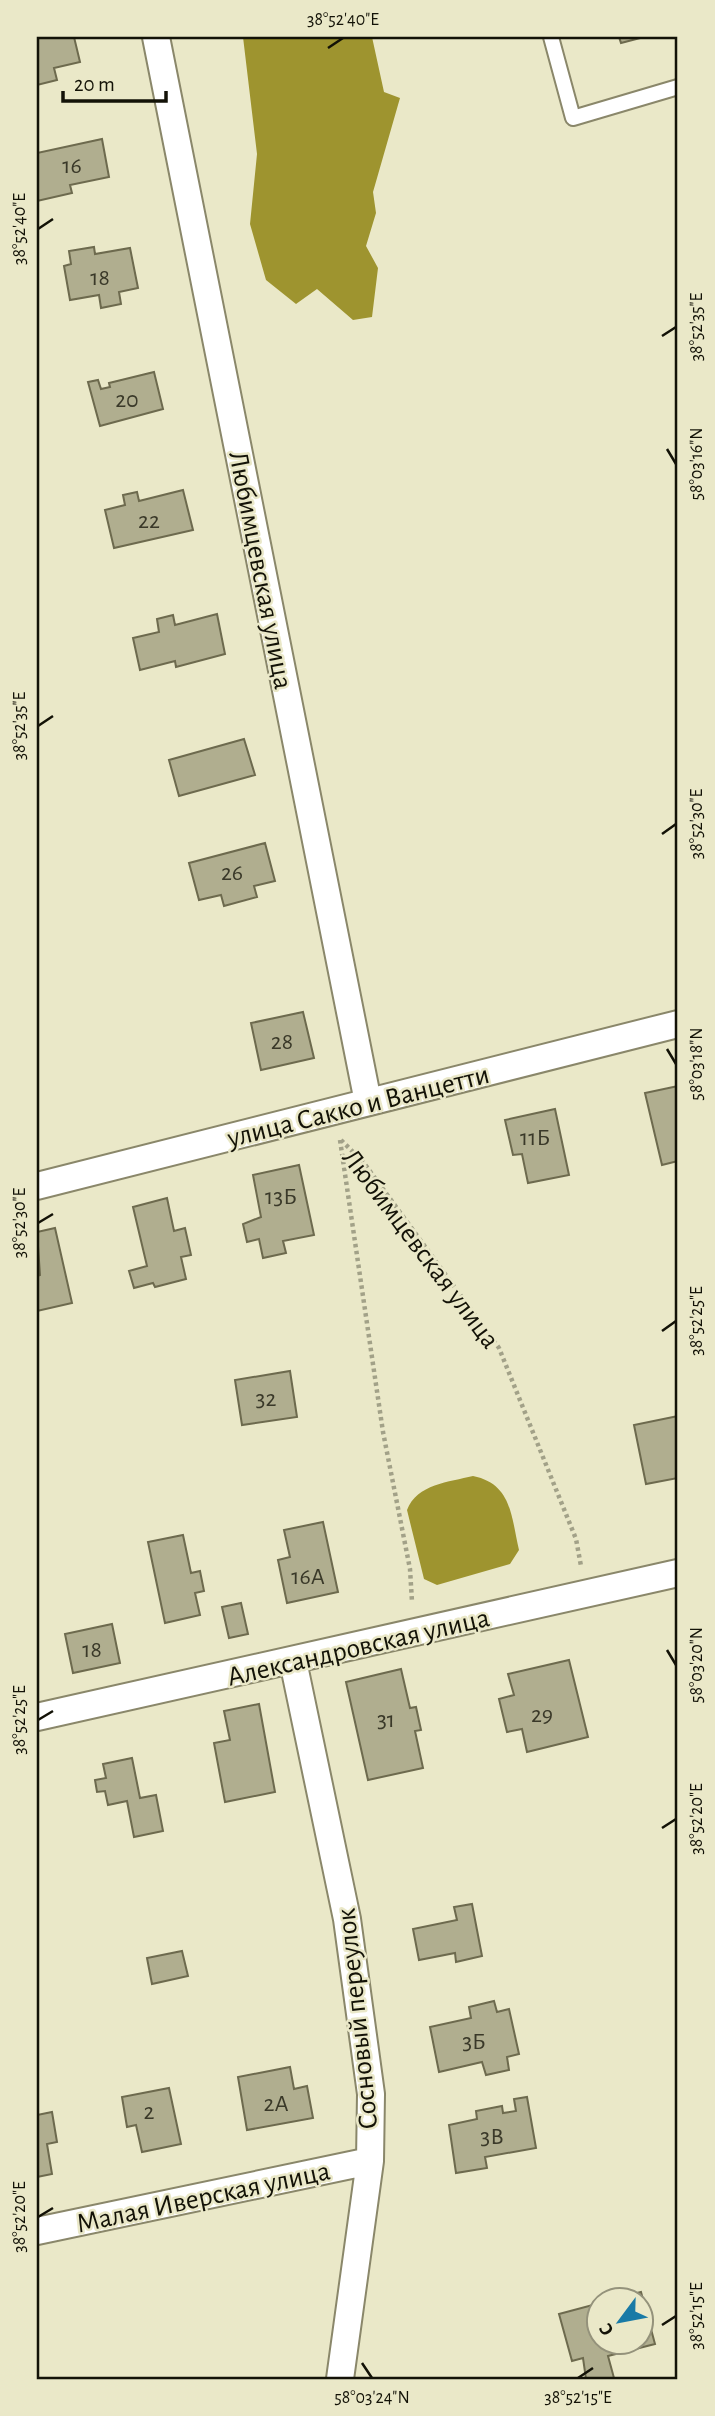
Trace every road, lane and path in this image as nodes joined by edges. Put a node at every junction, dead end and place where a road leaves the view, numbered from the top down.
1 (156, 37) edge
2 (551, 37) edge
3 (678, 87) edge
4 (678, 1024) edge
5 (368, 1102) junction
6 (334, 1111) junction
7 (340, 1139) junction
8 (37, 1186) edge
9 (678, 1573) edge
10 (586, 1594) junction
11 (413, 1634) junction
12 (293, 1661) junction
13 (37, 1717) edge
14 (370, 2161) junction
15 (37, 2231) edge
16 (340, 2379) edge

1 - 5 street, Любимцевская улица
2 - 3 lane
4 - 5 street, улица Сакко и Ванцетти
5 - 6 street, улица Сакко и Ванцетти
6 - 7 path
6 - 8 street, улица Сакко и Ванцетти
7 - 10 path, Любимцевская улица
7 - 11 path
9 - 10 street, Александровская улица
10 - 11 street, Александровская улица
11 - 12 street, Александровская улица
12 - 13 street, Александровская улица
12 - 14 street, Сосновый переулок
14 - 15 street, Малая Иверская улица
14 - 16 street, Сосновый переулок

